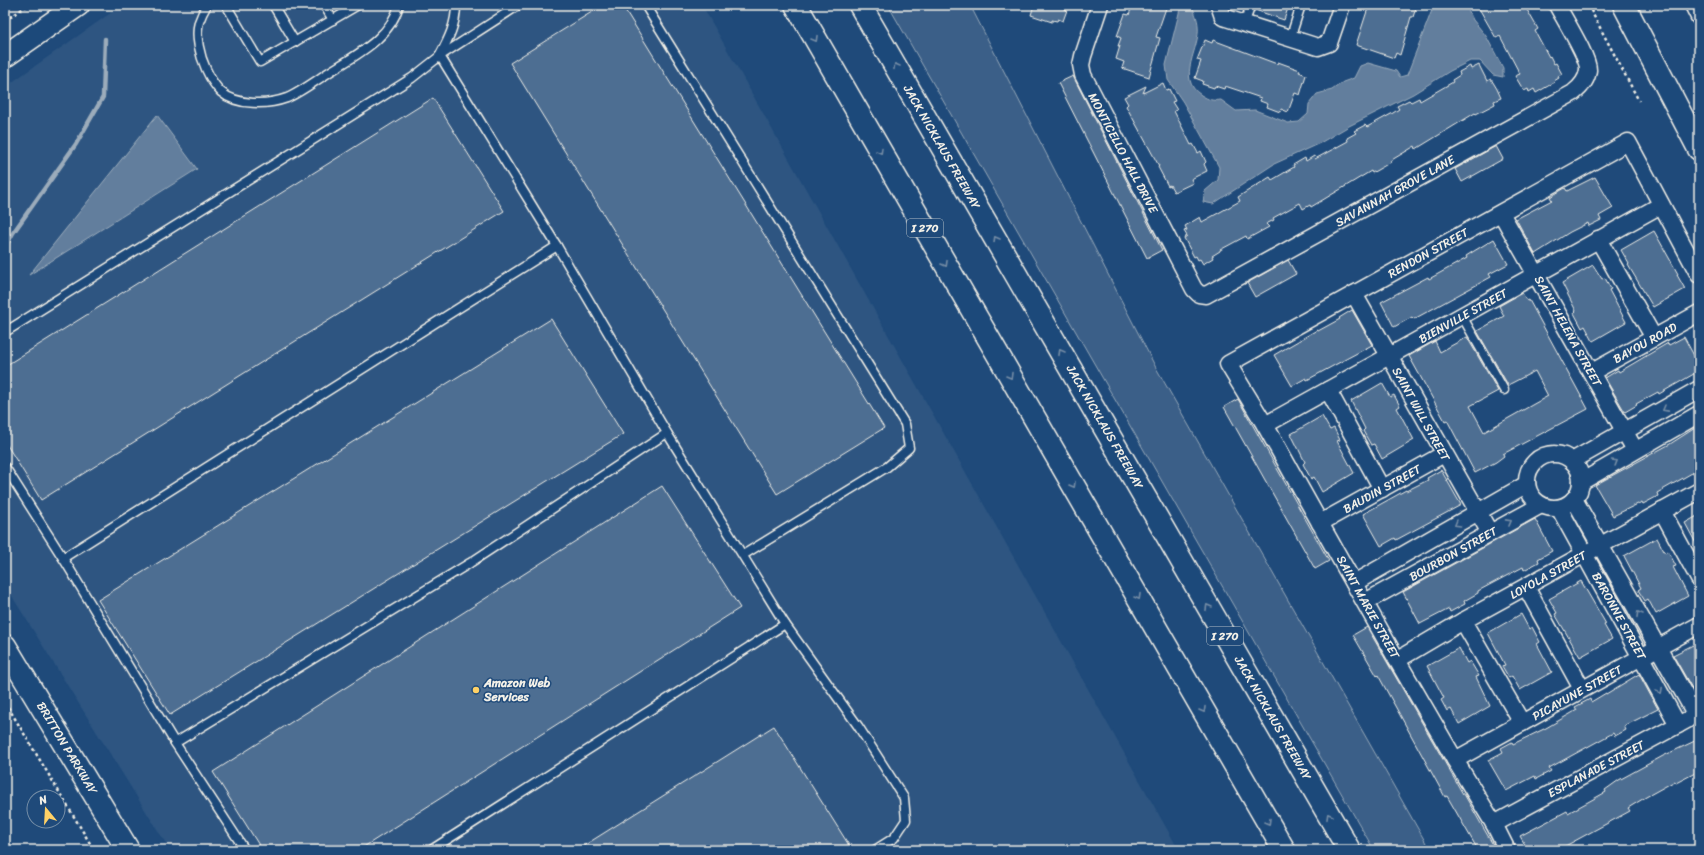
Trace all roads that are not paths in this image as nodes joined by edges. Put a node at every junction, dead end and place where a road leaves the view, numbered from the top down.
1 (78, 5) edge
2 (207, 5) edge
3 (226, 5) edge
4 (273, 5) edge
5 (324, 5) edge
6 (358, 5) edge
7 (399, 5) edge
8 (456, 5) edge
9 (518, 5) edge
10 (645, 5) edge
11 (796, 5) edge
12 (860, 5) edge
13 (1100, 5) edge
14 (1219, 5) edge
15 (1251, 5) edge
16 (1301, 5) edge
17 (1342, 5) edge
18 (1556, 5) edge
19 (1624, 5) edge
20 (1693, 5) edge
21 (1699, 17) edge
22 (333, 20) junction
23 (1244, 24) junction
24 (1290, 39) junction
25 (295, 42) junction
26 (5, 56) edge
27 (440, 56) junction
28 (1699, 149) edge
29 (1661, 205) junction
30 (1501, 213) junction
31 (1598, 239) junction
32 (557, 246) junction
33 (1536, 275) junction
34 (1699, 275) edge
35 (1199, 294) joint
36 (1354, 294) junction
37 (1699, 313) edge
38 (1462, 316) junction
39 (5, 332) edge
40 (1654, 338) junction
41 (1389, 357) junction
42 (1228, 364) joint
43 (1592, 372) junction
44 (1328, 390) junction
45 (1504, 390) dead end
46 (1699, 390) edge
47 (1699, 414) edge
48 (1265, 426) junction
49 (1624, 432) junction
50 (667, 433) junction
51 (1635, 450) junction
52 (1444, 454) junction
53 (1572, 461) junction
54 (5, 467) edge
55 (1581, 482) junction
56 (1527, 484) junction
57 (1382, 489) junction
58 (1699, 491) edge
59 (1574, 499) junction
60 (1541, 505) junction
61 (1559, 508) junction
62 (1478, 512) junction
63 (1662, 512) junction
64 (1320, 523) junction
65 (1490, 533) junction
66 (1600, 546) junction
67 (1585, 554) junction
68 (742, 555) junction
69 (63, 558) junction
70 (1699, 579) edge
71 (1354, 583) junction
72 (1526, 587) junction
73 (1364, 602) junction
74 (1463, 621) junction
75 (785, 624) junction
76 (1699, 625) edge
77 (5, 646) edge
78 (1658, 648) junction
79 (1641, 657) junction
80 (1397, 660) junction
81 (1582, 689) junction
82 (1697, 714) edge
83 (1522, 723) junction
84 (1678, 725) junction
85 (176, 743) junction
86 (1455, 760) junction
87 (1494, 824) junction
88 (128, 850) edge
89 (245, 850) edge
90 (431, 850) edge
91 (875, 850) edge
92 (1284, 850) edge
93 (1349, 850) edge
94 (1508, 850) edge

1 - 26 main road
2 - 7 lane
3 - 25 lane
4 - 25 lane
5 - 22 lane
6 - 22 lane
8 - 27 lane
9 - 27 lane
10 - 68 lane
11 -> 92 main road, I 270
93 -> 12 main road, JACK NICKLAUS FREEWAY / I 270
13 - 35 street, MONTICELLO HALL DRIVE
14 - 23 street
15 - 23 lane
16 - 24 lane
17 - 24 street
18 - 35 street, SAVANNAH GROVE LANE
19 - 28 main road
20 - 21 street
22 - 25 lane
23 - 24 street
27 - 32 lane
27 - 39 lane
29 - 30 street, RENDON STREET
29 - 31 street, BIENVILLE STREET
29 - 34 street
30 - 33 street, SAINT HELENA STREET
30 - 36 street, RENDON STREET
31 - 33 street, BIENVILLE STREET
31 - 40 street
32 - 50 lane
32 - 69 lane
33 - 38 street, BIENVILLE STREET
33 - 43 street, SAINT HELENA STREET
36 - 41 street, SAINT WILL STREET
36 - 42 street, RENDON STREET
37 - 40 street, BAYOU ROAD
38 - 41 street, BIENVILLE STREET
38 - 45 lane
40 - 43 street, BAYOU ROAD
41 - 44 street, BIENVILLE STREET
41 - 52 street, SAINT WILL STREET
42 - 48 street, SAINT MARIE STREET
43 - 49 street, SAINT HELENA STREET
44 - 48 street, BIENVILLE STREET
44 - 57 street
46 -> 49 street
47 - 51 street
48 - 64 street, SAINT MARIE STREET
49 - 51 street, SAINT HELENA STREET
49 - 53 street
50 - 68 lane
50 - 85 lane
55 -> 51 street
52 - 57 street, BAUDIN STREET
52 - 62 street, SAINT WILL STREET
53 - 55 street
53 - 56 street
54 - 69 lane
55 - 59 street
56 - 60 street
56 - 62 street, BOURBON STREET
57 - 64 street, BAUDIN STREET
58 - 63 street, LOYOLA STREET
59 - 61 street
59 - 66 street, BARONNE STREET
60 - 61 street
65 -> 60 street, BOURBON STREET
61 - 67 street, BARONNE STREET
62 - 65 street, SAINT WILL STREET
62 -> 71 street, BOURBON STREET
63 - 66 street, LOYOLA STREET
63 - 70 street
64 - 71 street, SAINT MARIE STREET
65 - 73 street, BOURBON STREET
66 - 67 street, LOYOLA STREET
78 -> 66 street, BARONNE STREET
67 - 72 street, LOYOLA STREET
67 - 79 street, BARONNE STREET
68 - 75 lane
69 - 85 lane
71 - 73 street, SAINT MARIE STREET
72 - 74 street, LOYOLA STREET
72 - 81 street
73 - 80 street, SAINT MARIE STREET
74 - 80 street, LOYOLA STREET
74 - 83 street
75 - 90 lane
75 - 91 lane
76 - 78 street, PICAYUNE STREET
77 - 88 main road, BRITTON PARKWAY
78 - 79 street, PICAYUNE STREET
78 - 82 street, BARONNE STREET
79 - 81 street, PICAYUNE STREET
79 -> 84 street, BARONNE STREET
80 - 86 street, SAINT MARIE STREET
81 - 83 street, PICAYUNE STREET
82 - 84 street, ESPLANADE STREET
83 - 86 street, PICAYUNE STREET
84 - 87 street, ESPLANADE STREET
85 - 89 lane
86 - 87 street, SAINT MARIE STREET
87 - 94 street, SAINT MARIE STREET

